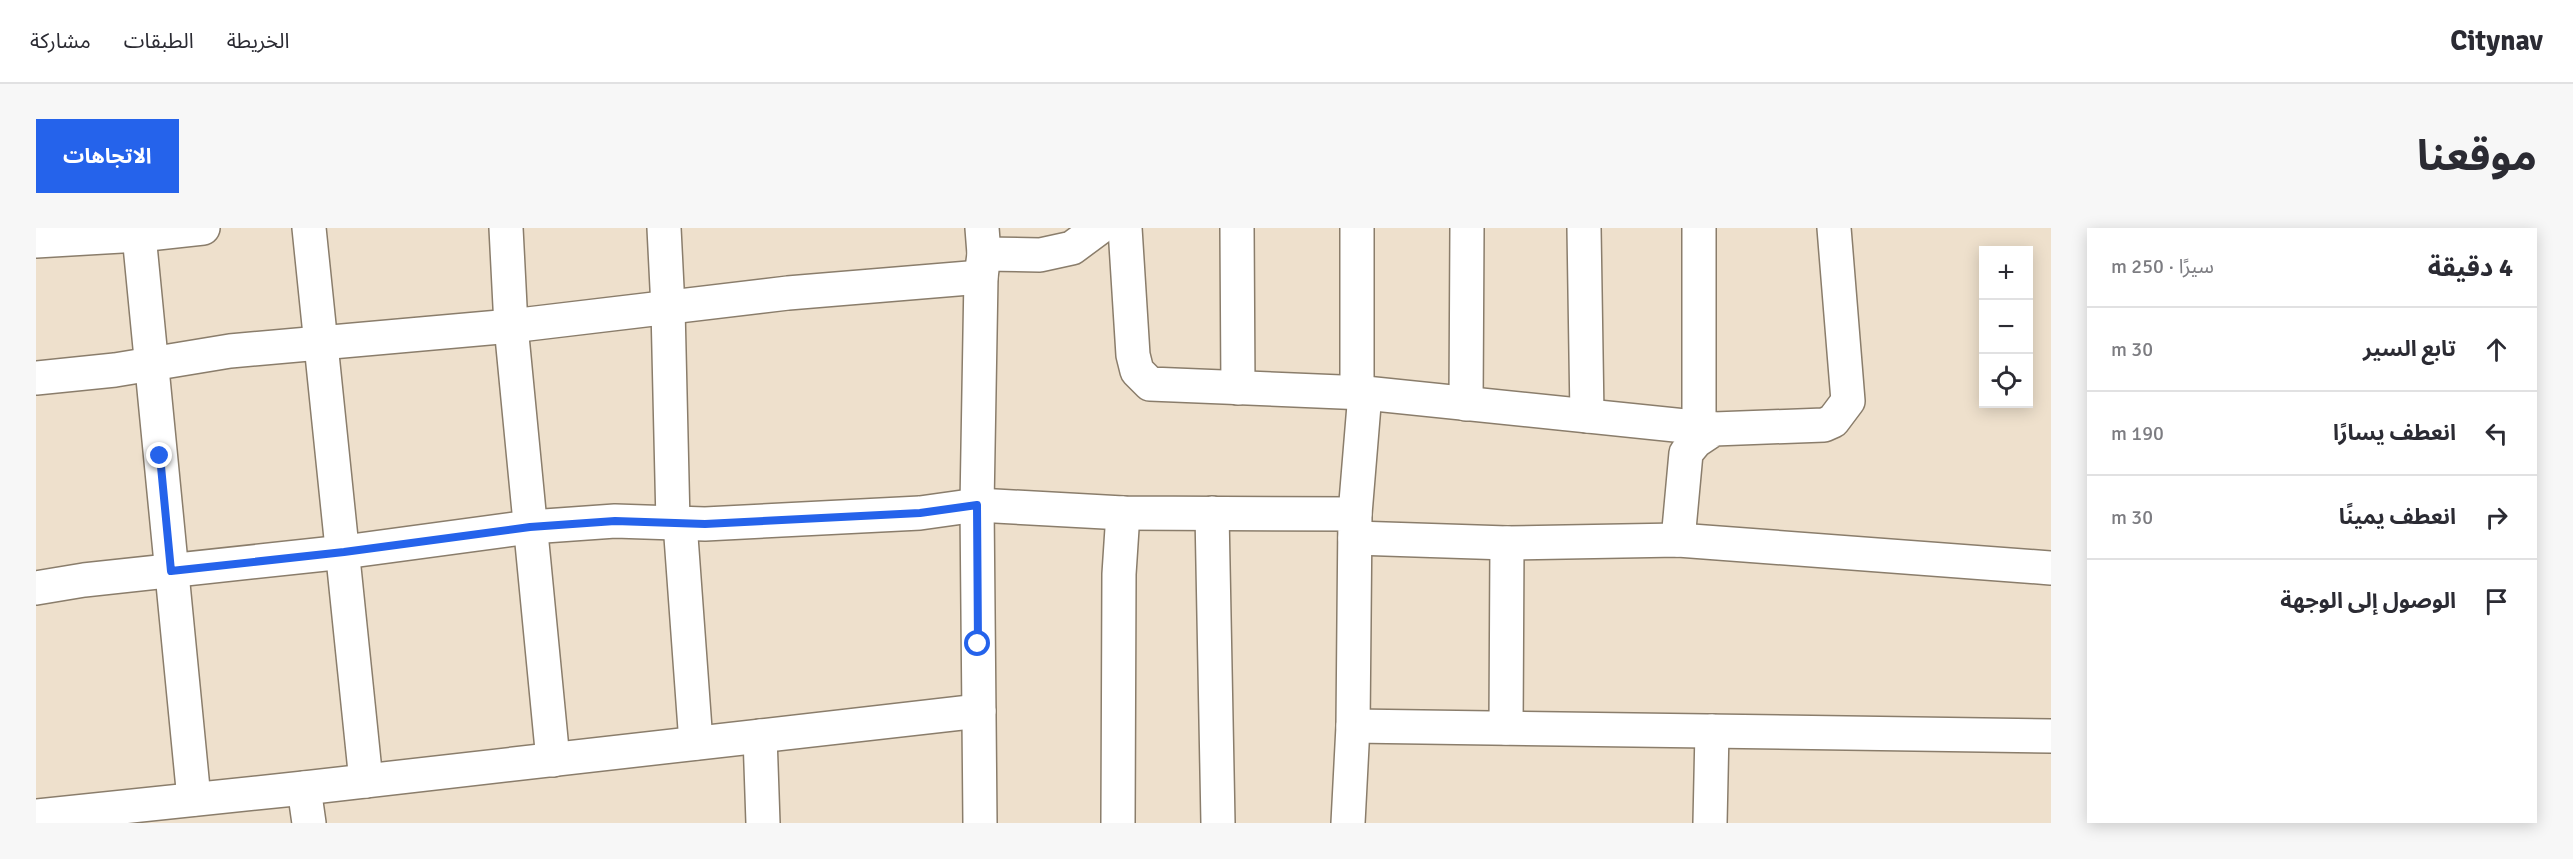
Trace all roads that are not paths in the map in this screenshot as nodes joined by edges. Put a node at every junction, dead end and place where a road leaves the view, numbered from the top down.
1 (203, 228) edge
2 (309, 228) edge
3 (506, 228) edge
4 (664, 228) edge
5 (1099, 228) edge
6 (1125, 228) edge
7 (1237, 228) edge
8 (1357, 228) edge
9 (1467, 228) edge
10 (1584, 228) edge
11 (1699, 228) edge
12 (1834, 228) edge
13 (139, 235) junction
14 (36, 241) edge
15 (983, 253) edge
16 (668, 308) junction
17 (511, 326) junction
18 (323, 344) junction
19 (152, 364) junction
20 (36, 378) edge
21 (1238, 388) junction
22 (1361, 393) junction
23 (1466, 404) junction
24 (1587, 416) junction
25 (1707, 429) junction
26 (977, 505) junction
27 (1123, 513) junction
28 (1212, 513) junction
29 (677, 523) junction
30 (1355, 526) junction
31 (530, 527) junction
32 (1678, 540) junction
33 (1507, 543) junction
34 (344, 552) junction
35 (2051, 568) edge
36 (171, 571) junction
37 (36, 588) edge
38 (979, 711) junction
39 (1353, 726) junction
40 (1506, 728) junction
41 (1712, 731) junction
42 (760, 736) junction
43 (2051, 736) edge
44 (696, 743) junction
45 (553, 760) junction
46 (366, 781) junction
47 (304, 788) junction
48 (194, 799) junction
49 (36, 816) edge
50 (309, 823) edge
51 (763, 823) edge
52 (980, 823) edge
53 (1118, 823) edge
54 (1218, 823) edge
55 (1348, 823) edge
56 (1710, 823) edge

1 - 13 street
2 - 18 street
3 - 17 street
4 - 16 street
5 - 15 street
6 - 21 street
7 - 21 street
8 - 22 street
9 - 23 street
10 - 24 street
11 - 25 street
12 - 25 street
13 - 14 street
13 - 19 street
15 - 16 street
15 - 26 street
16 - 17 street
16 - 29 street
17 - 18 street
17 - 31 street
18 - 19 street
18 - 34 street
19 - 20 street
19 - 36 street
21 - 22 street
22 - 23 street
22 - 30 street
23 - 24 street
24 - 25 street
25 - 32 street
26 - 27 street
26 - 29 street
26 - 38 street
27 - 28 street
27 - 53 street
28 - 30 street
28 - 54 street
29 - 31 street
29 - 44 street
30 - 33 street
30 - 39 street
31 - 34 street
31 - 45 street
32 - 33 street
32 - 35 street
33 - 40 street
34 - 36 street
34 - 46 street
36 - 37 street
36 - 48 street
38 - 42 street
38 - 52 street
39 - 40 street
39 - 55 street
40 - 41 street
41 - 43 street
41 - 56 street
42 - 44 street
42 - 51 street
44 - 45 street
45 - 46 street
46 - 47 street
47 - 48 street
47 - 50 street
48 - 49 street

